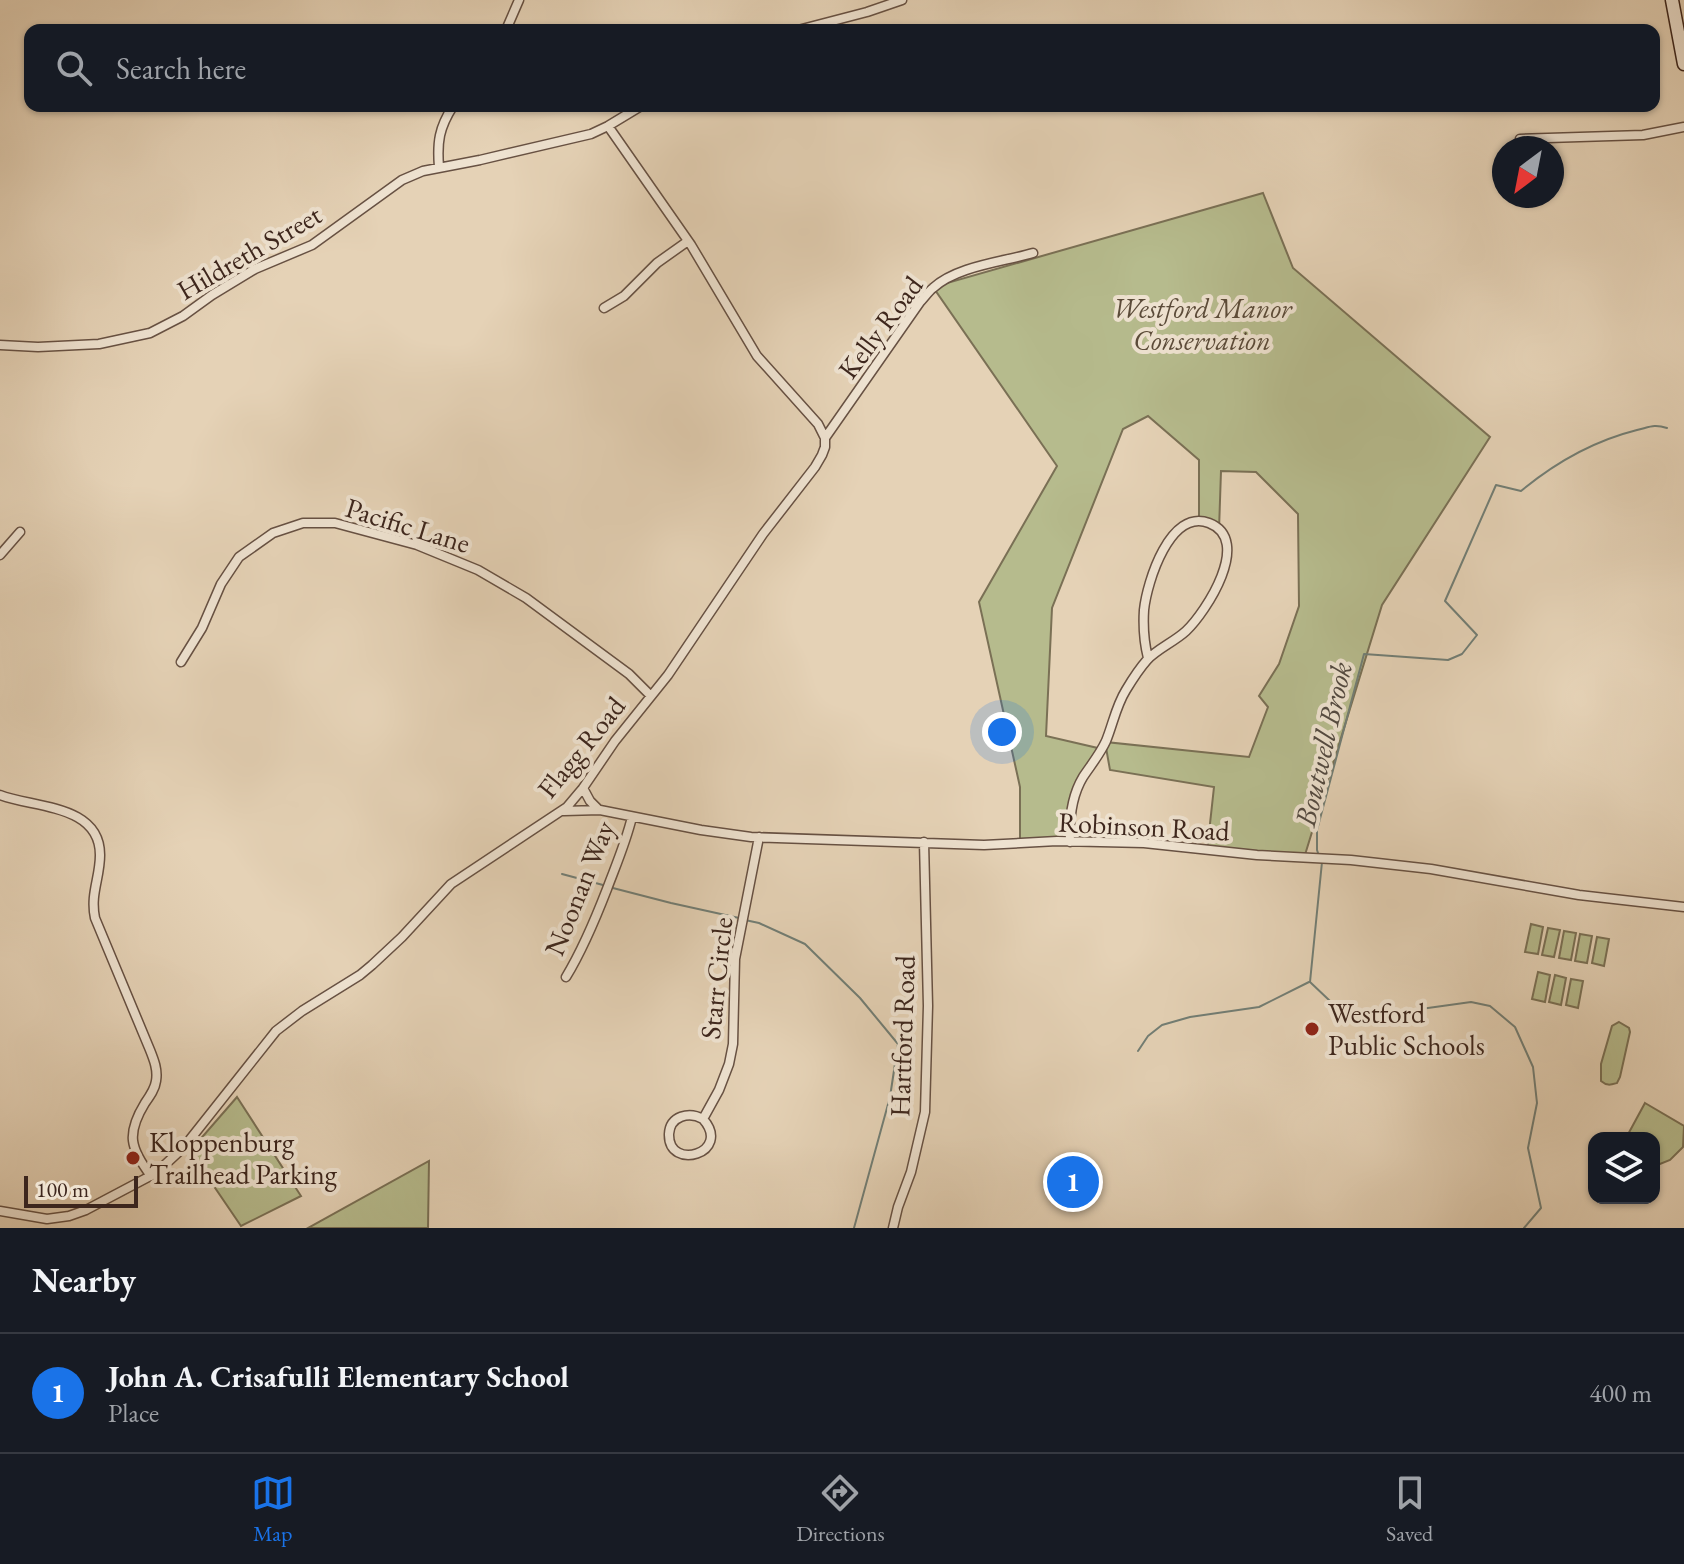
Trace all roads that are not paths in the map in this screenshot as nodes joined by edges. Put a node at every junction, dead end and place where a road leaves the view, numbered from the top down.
1 (519, 0) edge
2 (902, 0) edge
3 (1672, 0) edge
4 (509, 24) edge
5 (821, 24) edge
6 (1684, 64) edge
7 (450, 112) edge
8 (631, 112) edge
9 (608, 126) junction
10 (1684, 127) edge
11 (1564, 138) edge
12 (439, 167) junction
13 (688, 241) junction
14 (1033, 253) dead end
15 (604, 308) dead end
16 (0, 345) edge
17 (825, 438) junction
18 (20, 532) dead end
19 (0, 555) edge
20 (1148, 658) junction
21 (181, 662) dead end
22 (651, 696) junction
23 (583, 788) junction
24 (0, 795) edge
25 (600, 810) junction
26 (563, 811) junction
27 (632, 817) junction
28 (759, 837) junction
29 (924, 842) junction
30 (1070, 842) junction
31 (1684, 907) edge
32 (566, 977) dead end
33 (703, 1119) junction
34 (151, 1176) junction
35 (0, 1211) edge
36 (893, 1228) edge

1 - 4 street
2 - 5 street
3 - 6 main road
7 - 12 street
8 - 9 street, Hildreth Street
9 - 12 street, Hildreth Street
9 - 13 street
10 - 11 street
12 - 16 street, Hildreth Street
13 - 15 street
13 - 17 street
14 - 17 street, Kelly Road
17 - 22 street, Flagg Road
18 - 19 street
20 - 20 street
20 - 30 street
21 - 22 street, Pacific Lane
22 - 23 street, Flagg Road
23 - 25 street
23 - 26 street, Flagg Road
24 - 34 street
25 - 26 street, Robinson Road
25 - 27 street, Robinson Road
26 - 34 street, Flagg Road
27 - 28 street, Robinson Road
27 - 32 street, Noonan Way
28 - 29 street, Robinson Road
28 - 33 street, Starr Circle
29 - 30 street, Robinson Road
29 - 36 street, Hartford Road
30 - 31 street, Robinson Road
33 - 33 street, Starr Circle
34 - 35 street, Flagg Road

